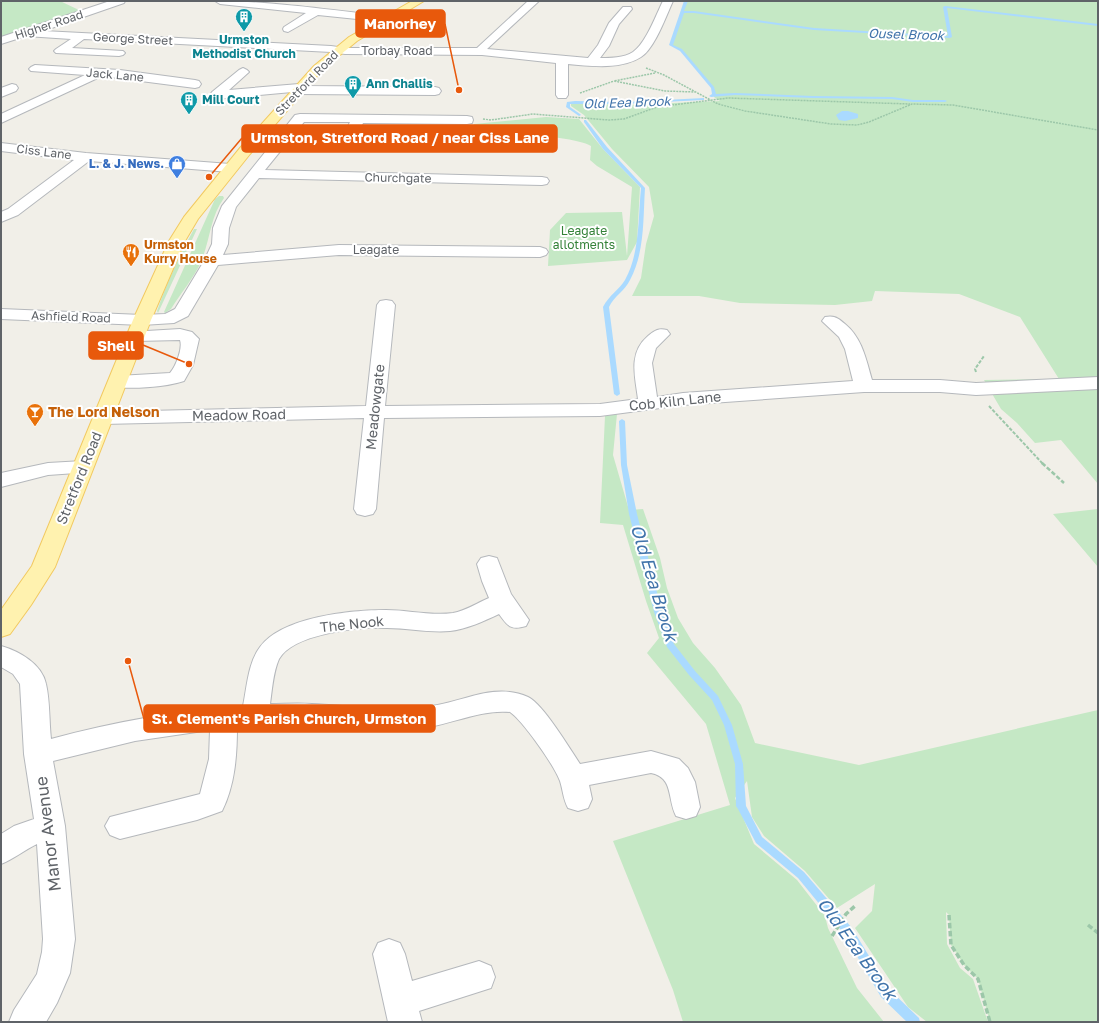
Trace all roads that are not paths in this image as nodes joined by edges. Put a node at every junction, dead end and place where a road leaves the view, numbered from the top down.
1 (120, 1) edge
2 (419, 1) edge
3 (534, 1) edge
4 (668, 1) edge
5 (217, 3) edge
6 (317, 12) junction
7 (628, 13) dead end
8 (386, 19) junction
9 (24, 33) junction
10 (82, 36) junction
11 (166, 40) junction
12 (1, 41) edge
13 (247, 42) junction
14 (278, 46) junction
15 (154, 50) dead end
16 (338, 50) junction
17 (480, 52) junction
18 (228, 53) dead end
19 (127, 54) dead end
20 (562, 60) junction
21 (591, 62) junction
22 (35, 69) dead end
23 (243, 72) dead end
24 (102, 73) junction
25 (188, 81) dead end
26 (298, 89) junction
27 (435, 91) dead end
28 (568, 95) road end
29 (1, 119) edge
30 (358, 119) junction
31 (467, 120) road end
32 (346, 145) dead end
33 (1, 147) edge
34 (244, 151) junction
35 (272, 152) junction
36 (86, 157) junction
37 (230, 168) junction
38 (254, 174) junction
39 (542, 181) dead end
40 (211, 192) junction
41 (238, 194) junction
42 (1, 217) edge
43 (540, 252) dead end
44 (212, 261) junction
45 (386, 305) dead end
46 (1, 314) edge
47 (831, 321) dead end
48 (139, 328) junction
49 (661, 334) dead end
50 (118, 382) junction
51 (1098, 383) edge
52 (864, 386) junction
53 (648, 403) junction
54 (374, 412) junction
55 (103, 418) junction
56 (84, 467) junction
57 (1, 480) edge
58 (365, 509) dead end
59 (489, 564) dead end
60 (1, 628) edge
61 (1, 655) edge
62 (255, 715) junction
63 (224, 718) junction
64 (38, 754) junction
65 (686, 807) dead end
66 (50, 826) junction
67 (120, 826) dead end
68 (1, 851) edge
69 (389, 954) dead end
70 (479, 977) dead end
71 (402, 1012) edge
72 (26, 1022) edge

1 - 9 street, Higher Road
2 - 8 main road, Stretford Road
3 - 17 street
4 - 21 street, Torbay Road
5 - 6 street
6 - 8 street
6 - 14 street
7 - 21 street
8 - 16 main road, Stretford Road
9 - 10 street, George Street
9 - 12 street, Higher Road
10 - 11 street, George Street
10 - 19 street
11 - 13 street, George Street
11 - 15 street
13 - 14 street, George Street
13 - 18 street
14 - 16 street, George Street
16 - 17 street, Torbay Road
16 - 26 main road, Stretford Road
17 - 20 street, Torbay Road
20 - 21 street, Torbay Road
20 - 28 street
22 - 24 street, Jack Lane
23 - 26 street
24 - 25 street, Jack Lane
24 - 29 street
26 - 27 street
26 - 34 main road, Stretford Road
30 - 31 street
30 - 32 street
30 - 35 street, Stretford Road
33 - 36 street, Ciss Lane
34 - 35 street
34 - 37 main road, Stretford Road
35 - 38 street, Stretford Road
36 - 37 street, Ciss Lane
36 - 42 street
37 - 40 main road, Stretford Road
38 - 39 street, Churchgate
38 - 41 street, Stretford Road
40 - 41 street
40 - 48 main road, Stretford Road
41 - 44 street, Stretford Road
43 - 44 street, Leagate
44 - 48 street, Stretford Road
45 - 54 street, Meadowgate
46 - 48 street, Ashfield Road
47 - 52 street
48 - 50 main road, Stretford Road
48 - 50 street
49 - 53 street
50 - 55 main road, Stretford Road
51 - 52 street, Cob Kiln Lane
52 - 53 street, Cob Kiln Lane
53 - 54 street, Cob Kiln Lane
54 - 55 street, Meadow Road
54 - 58 street, Meadowgate
55 - 56 main road, Stretford Road
56 - 57 street
56 - 60 main road, Stretford Road
59 - 62 street, The Nook
61 - 64 street, Manor Avenue
62 - 63 street
62 - 65 street
63 - 64 street
63 - 67 street
64 - 66 street, Manor Avenue
66 - 68 street
66 - 72 street, Manor Avenue
69 - 71 street
70 - 71 street

